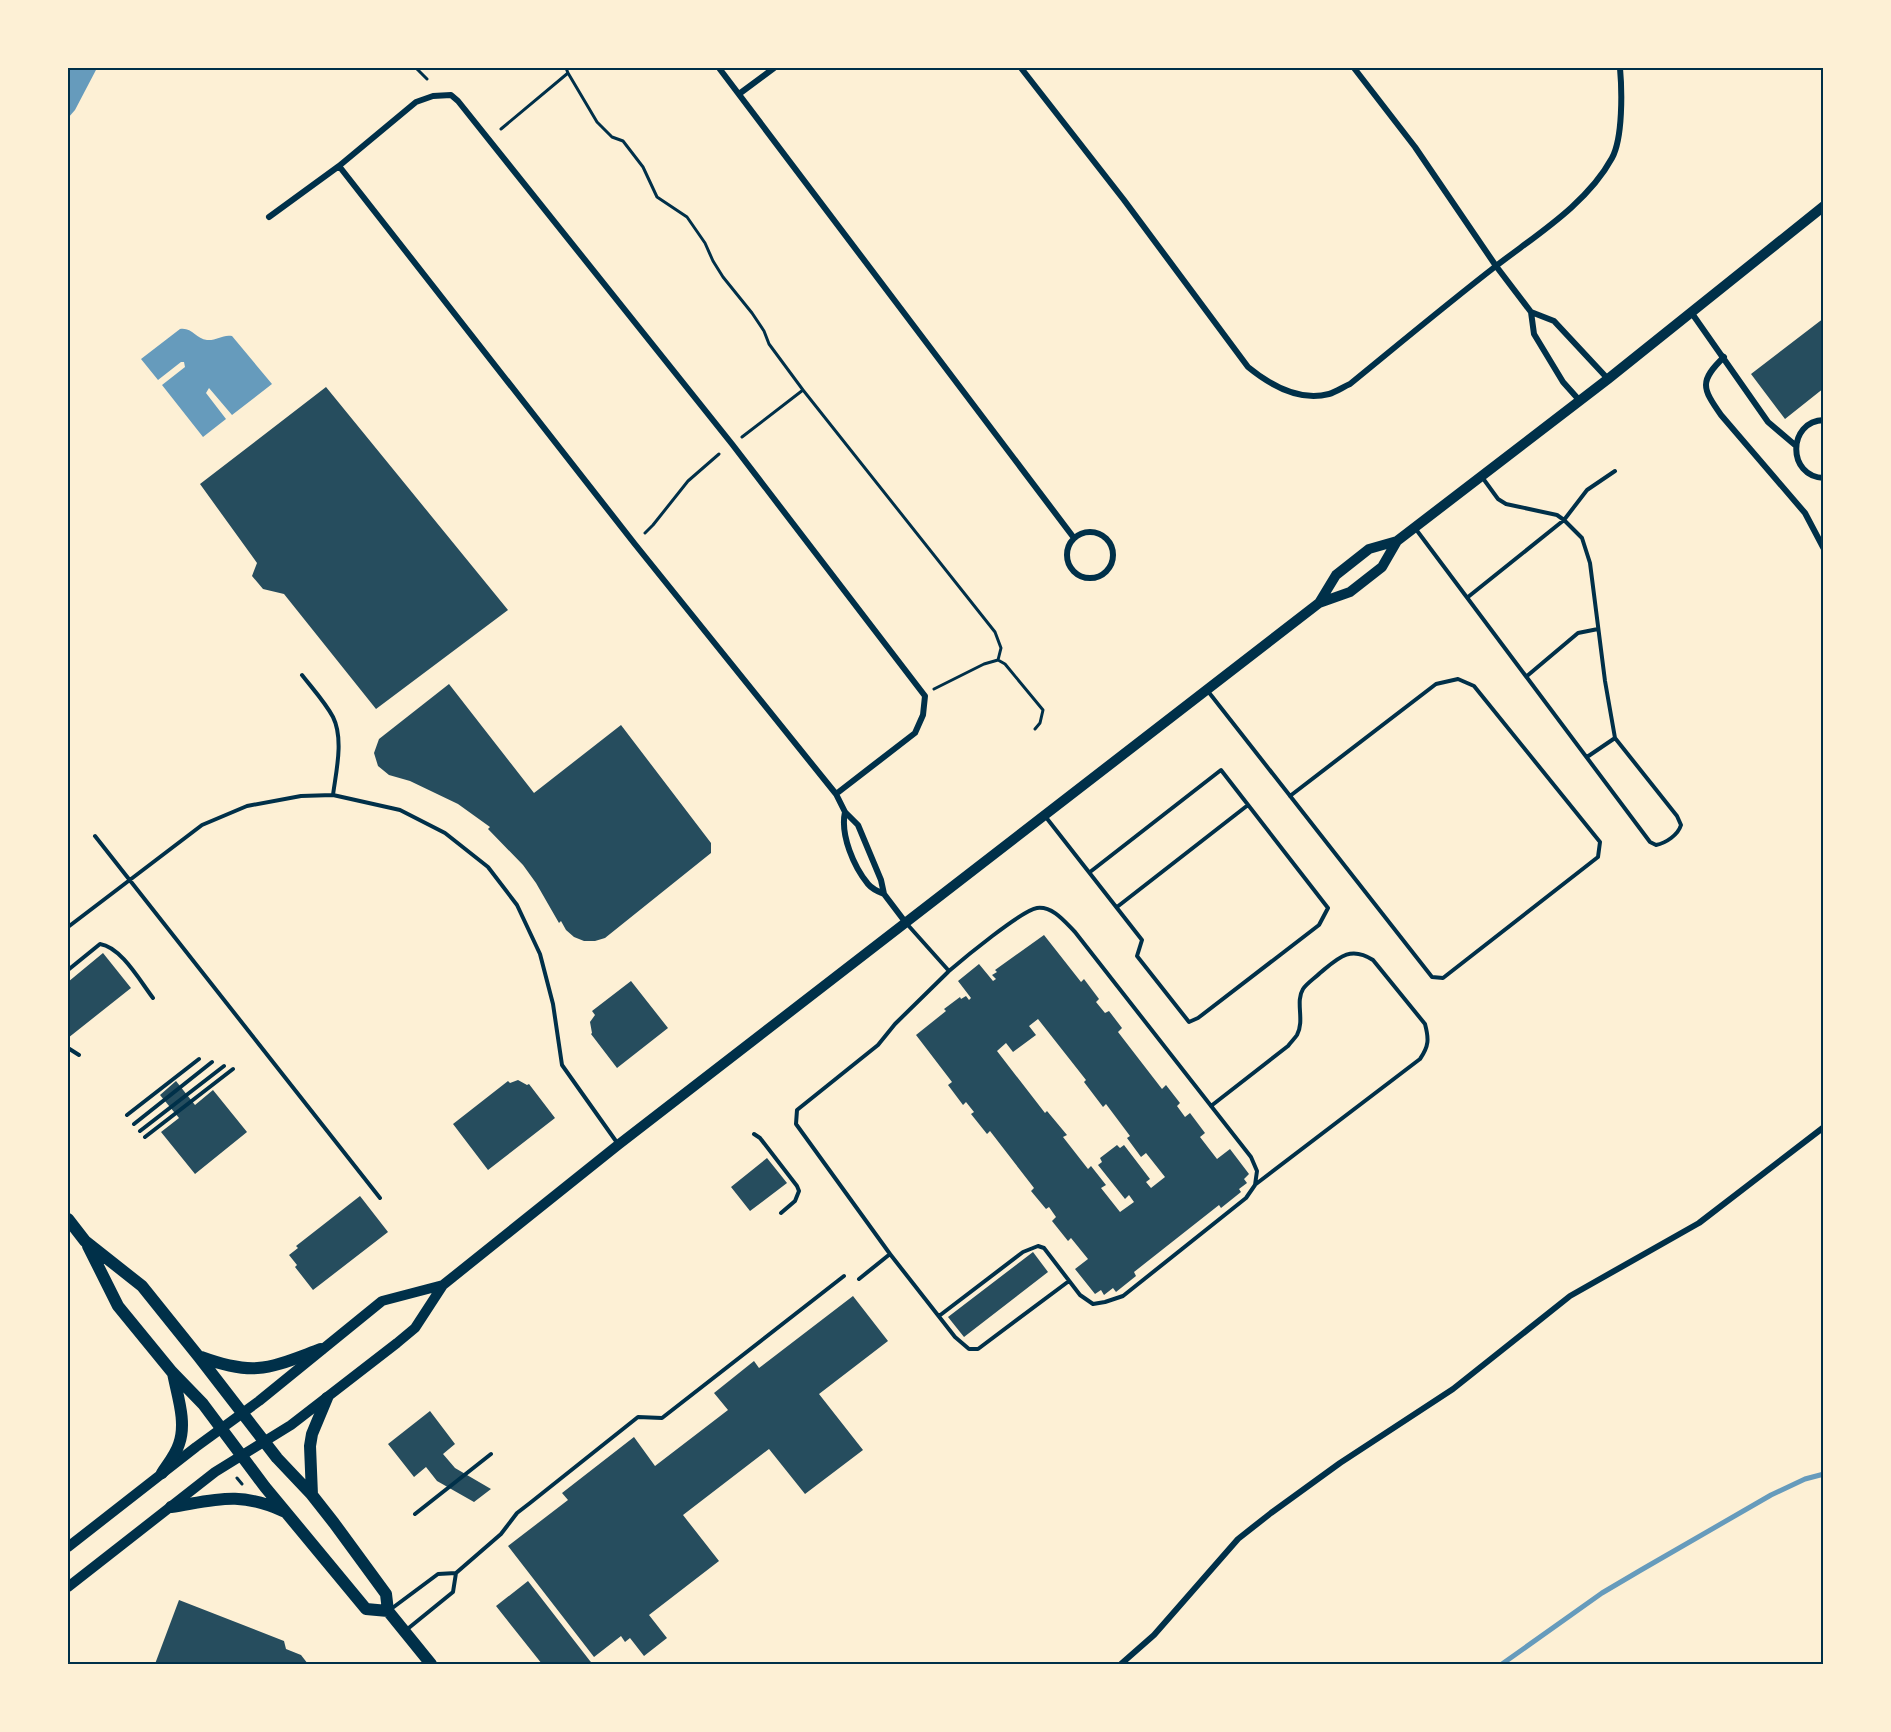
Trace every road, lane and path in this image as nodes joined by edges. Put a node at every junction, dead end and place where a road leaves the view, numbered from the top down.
1 (416, 68) edge
2 (566, 68) edge
3 (719, 68) edge
4 (774, 68) edge
5 (1021, 68) edge
6 (1354, 68) edge
7 (1620, 68) edge
8 (568, 73) junction
9 (427, 79) dead end
10 (739, 94) junction
11 (501, 129) dead end
12 (339, 166) junction
13 (1824, 206) edge
14 (268, 217) dead end
15 (1496, 266) junction
16 (1531, 312) junction
17 (1690, 312) junction
18 (1724, 357) junction
19 (1608, 379) junction
20 (802, 390) junction
21 (1580, 401) junction
22 (1824, 420) edge
23 (742, 437) dead end
24 (1795, 446) junction
25 (719, 454) dead end
26 (1614, 471) dead end
27 (1481, 476) junction
28 (1824, 478) edge
29 (1564, 520) junction
30 (1415, 527) junction
31 (645, 532) dead end
32 (1074, 538) junction
33 (1396, 541) junction
34 (1824, 549) edge
35 (1468, 597) junction
36 (1319, 603) junction
37 (1598, 629) junction
38 (998, 660) junction
39 (302, 675) dead end
40 (1527, 676) junction
41 (934, 689) dead end
42 (1207, 689) junction
43 (1035, 729) dead end
44 (1615, 738) junction
45 (1587, 757) junction
46 (836, 794) junction
47 (333, 795) junction
48 (1290, 796) junction
49 (1248, 805) junction
50 (845, 812) junction
51 (1044, 816) junction
52 (95, 836) dead end
53 (1090, 872) junction
54 (129, 879) junction
55 (884, 894) junction
56 (1117, 907) junction
57 (906, 924) junction
58 (68, 927) edge
59 (68, 970) edge
60 (948, 971) junction
61 (153, 998) dead end
62 (68, 1048) edge
63 (79, 1055) dead end
64 (199, 1059) dead end
65 (212, 1062) dead end
66 (224, 1066) dead end
67 (232, 1069) dead end
68 (1211, 1106) junction
69 (127, 1115) dead end
70 (134, 1124) dead end
71 (1824, 1127) edge
72 (140, 1131) dead end
73 (754, 1134) dead end
74 (145, 1137) dead end
75 (618, 1145) junction
76 (1255, 1185) junction
77 (380, 1198) dead end
78 (781, 1213) dead end
79 (68, 1219) edge
80 (85, 1241) junction
81 (890, 1254) junction
82 (844, 1276) dead end
83 (859, 1279) dead end
84 (1069, 1281) junction
85 (443, 1285) junction
86 (939, 1316) junction
87 (321, 1349) junction
88 (200, 1357) junction
89 (172, 1372) junction
90 (327, 1398) junction
91 (243, 1412) junction
92 (222, 1428) junction
93 (265, 1441) junction
94 (491, 1454) dead end
95 (242, 1455) junction
96 (162, 1473) junction
97 (312, 1495) junction
98 (171, 1507) junction
99 (288, 1513) junction
100 (415, 1514) dead end
101 (68, 1547) edge
102 (456, 1573) junction
103 (68, 1587) edge
104 (388, 1611) junction
105 (404, 1631) junction
106 (431, 1665) edge
107 (1121, 1665) edge

1 - 9 path
2 - 8 path
3 - 10 street
4 - 10 street
5 - 15 street
6 - 15 street
7 - 15 street
8 - 11 path
8 - 20 path
10 - 32 street
12 - 14 street
12 - 46 street
12 - 46 street
13 - 17 main road
15 - 16 street
16 - 19 street
16 - 21 street
17 - 18 street
17 - 19 main road
18 - 24 street
18 - 34 street
19 - 21 main road
20 - 23 path
20 - 38 path
21 - 27 main road
22 - 24 street
24 - 28 street
25 - 31 path
26 - 29 lane
27 - 29 lane
27 - 30 main road
29 - 35 lane
29 - 37 lane
30 - 33 main road
30 - 35 lane
32 - 32 street
33 - 36 main road
33 - 36 main road
35 - 40 lane
36 - 42 main road
37 - 40 lane
37 - 44 lane
38 - 41 path
38 - 43 path
39 - 47 lane
40 - 45 lane
42 - 48 lane
42 - 51 main road
44 - 45 lane
44 - 45 lane
46 - 50 street
47 - 54 lane
47 - 75 lane
48 - 48 lane
49 - 53 lane
49 - 56 lane
49 - 56 lane
50 - 55 street
50 - 55 street
51 - 53 lane
51 - 57 main road
52 - 54 lane
53 - 56 lane
54 - 58 lane
54 - 77 lane
55 - 57 street
57 - 60 lane
57 - 75 main road
59 - 61 lane
60 - 68 lane
60 - 81 lane
62 - 63 lane
64 - 69 lane
65 - 70 lane
66 - 72 lane
67 - 74 lane
68 - 76 lane
68 - 76 lane
71 - 107 street
73 - 78 lane
75 - 85 main road
76 - 84 lane
79 - 80 main road
80 - 88 main road
80 - 89 main road
81 - 83 lane
81 - 86 lane
82 - 102 lane
84 - 86 lane
84 - 86 lane
85 - 87 main road
85 - 90 main road
87 - 88 main road
87 - 91 main road
88 - 91 main road
89 - 92 main road
89 - 96 main road
90 - 93 main road
90 - 97 main road
91 - 92 main road
91 - 93 main road
92 - 95 main road
92 - 96 main road
93 - 95 main road
93 - 97 main road
94 - 100 lane
95 - 98 main road
95 - 99 main road
96 - 101 main road
97 - 104 main road
98 - 99 main road
98 - 103 main road
99 - 104 main road
102 - 104 lane
102 - 105 lane
104 - 105 main road
105 - 106 main road

